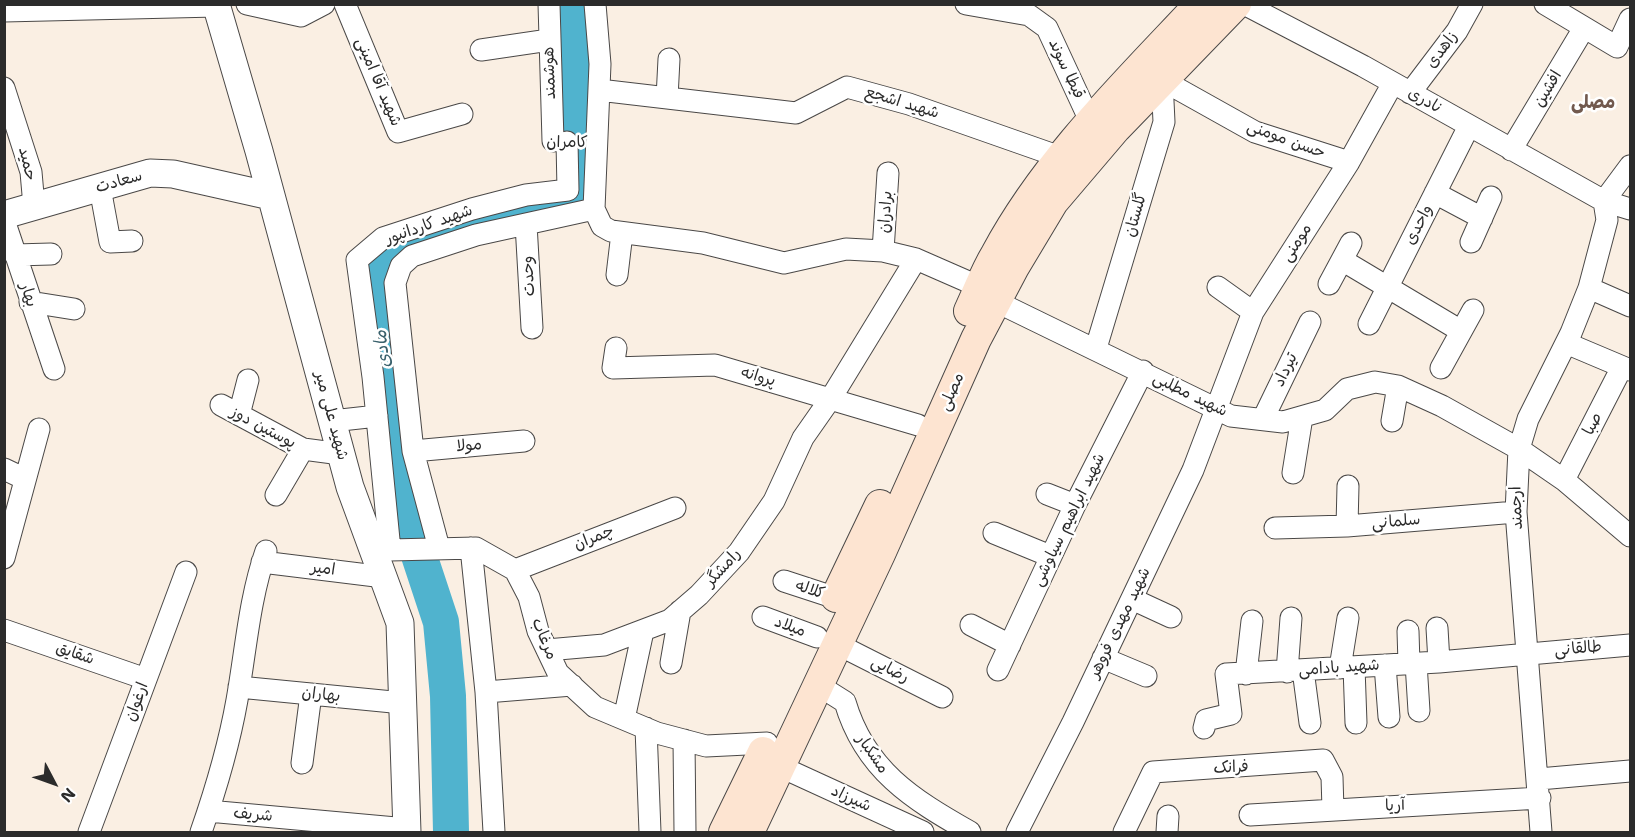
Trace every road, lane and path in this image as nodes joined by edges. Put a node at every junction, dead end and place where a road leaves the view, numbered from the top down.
1 (247, 4) edge
2 (324, 4) edge
3 (345, 4) edge
4 (549, 4) edge
5 (595, 4) edge
6 (966, 4) edge
7 (1200, 4) edge
8 (1236, 4) edge
9 (1244, 4) edge
10 (1472, 4) edge
11 (1545, 4) edge
12 (216, 5) edge
13 (1030, 10) edge
14 (4, 11) edge
15 (1630, 19) edge
16 (1584, 28) junction
17 (549, 40) junction
18 (481, 50) dead end
19 (669, 59) dead end
20 (1162, 80) junction
21 (4, 88) edge
22 (1401, 88) junction
23 (599, 90) junction
24 (667, 98) junction
25 (462, 114) dead end
26 (1091, 123) junction
27 (1469, 126) junction
28 (552, 142) junction
29 (597, 143) junction
30 (1511, 150) junction
31 (1063, 158) junction
32 (1348, 162) junction
33 (1630, 166) edge
34 (888, 173) dead end
35 (100, 188) junction
36 (1435, 193) junction
37 (271, 196) junction
38 (1491, 197) dead end
39 (1604, 201) junction
40 (34, 206) junction
41 (594, 209) junction
42 (1630, 209) edge
43 (4, 215) edge
44 (1482, 218) junction
45 (4, 220) edge
46 (526, 224) junction
47 (622, 233) junction
48 (132, 241) dead end
49 (1471, 242) dead end
50 (883, 250) junction
51 (51, 254) dead end
52 (15, 255) junction
53 (916, 260) junction
54 (617, 275) dead end
55 (1329, 284) dead end
56 (1388, 286) junction
57 (1218, 287) dead end
58 (1589, 288) junction
59 (988, 294) junction
60 (30, 302) junction
61 (1630, 306) edge
62 (74, 309) dead end
63 (1473, 310) dead end
64 (1253, 312) junction
65 (1310, 322) dead end
66 (1369, 324) dead end
67 (532, 328) dead end
68 (1461, 332) junction
69 (1566, 343) junction
70 (616, 348) dead end
71 (1096, 348) junction
72 (1441, 368) dead end
73 (54, 369) dead end
74 (1626, 369) edge
75 (1143, 371) junction
76 (248, 380) dead end
77 (1398, 386) junction
78 (831, 398) junction
79 (1216, 409) junction
80 (377, 416) junction
81 (1302, 417) junction
82 (1263, 419) junction
83 (332, 421) junction
84 (1392, 421) dead end
85 (918, 425) junction
86 (39, 429) dead end
87 (525, 441) dead end
88 (303, 449) junction
89 (1519, 449) junction
90 (413, 451) junction
91 (341, 454) junction
92 (4, 469) edge
93 (1293, 473) dead end
94 (25, 479) junction
95 (1564, 480) junction
96 (1348, 486) dead end
97 (1047, 494) dead end
98 (276, 495) dead end
99 (1075, 504) junction
100 (675, 508) dead end
101 (1516, 512) junction
102 (1347, 526) junction
103 (1275, 528) dead end
104 (1629, 529) edge
105 (994, 533) dead end
106 (381, 548) junction
107 (471, 548) junction
108 (439, 549) junction
109 (1050, 556) junction
110 (4, 558) edge
111 (514, 570) junction
112 (186, 572) dead end
113 (384, 577) junction
114 (784, 581) dead end
115 (836, 598) junction
116 (1132, 598) junction
117 (680, 611) junction
118 (763, 617) dead end
119 (1171, 617) dead end
120 (1291, 618) dead end
121 (1348, 618) dead end
122 (1252, 621) dead end
123 (971, 625) dead end
124 (1437, 628) dead end
125 (4, 630) edge
126 (643, 631) junction
127 (1408, 631) dead end
128 (827, 640) junction
129 (1010, 645) junction
130 (1630, 645) edge
131 (547, 650) junction
132 (1526, 654) junction
133 (1103, 658) junction
134 (1439, 662) junction
135 (671, 663) dead end
136 (1412, 663) junction
137 (1385, 665) junction
138 (1347, 668) junction
139 (998, 670) dead end
140 (1295, 671) junction
141 (1246, 674) junction
142 (1146, 676) dead end
143 (146, 679) junction
144 (572, 685) junction
145 (818, 685) junction
146 (239, 687) junction
147 (486, 692) junction
148 (311, 694) junction
149 (942, 697) dead end
150 (403, 703) junction
151 (1419, 711) dead end
152 (1389, 717) dead end
153 (624, 719) junction
154 (1310, 723) dead end
155 (1356, 723) dead end
156 (646, 728) junction
157 (1204, 728) dead end
158 (684, 740) junction
159 (773, 754) junction
160 (302, 764) dead end
161 (1630, 771) edge
162 (1539, 788) junction
163 (1334, 810) junction
164 (208, 811) junction
165 (1250, 815) dead end
166 (407, 831) edge
167 (89, 832) edge
168 (201, 832) edge
169 (494, 832) edge
170 (650, 832) edge
171 (686, 832) edge
172 (724, 832) edge
173 (749, 832) edge
174 (923, 832) edge
175 (970, 832) edge
176 (1017, 832) edge
177 (1124, 832) edge
178 (1541, 832) edge

1 - 2 street
3 - 25 street, شهید آقا امینی
4 - 17 street, هوشمند
5 - 23 street
6 - 13 street, قیطا سوند
7 - 26 main road, مصلی
8 - 20 main road, مصلی
9 - 22 street, نادری
10 - 22 street, زاهدی
11 - 16 street
12 - 14 street
12 - 37 street, شهید علی میر
13 - 26 street, قیطا سوند
15 - 16 street
16 - 30 street, افشین
17 - 18 street
17 - 28 street, هوشمند
19 - 24 street
20 - 32 street, حسن مومنی
20 - 59 main road, مصلی
20 - 71 street, گلستان
21 - 40 street, حمید
22 - 27 street, نادری
22 - 32 street, مومنی
23 - 24 street, شهید اشجع
23 - 29 street
24 - 31 street, شهید اشجع
26 - 31 main road, مصلی
27 - 30 street, نادری
27 - 36 street, واحدی
28 - 29 street, کامران
28 - 80 street, شهید کاردانپور
29 - 41 street
30 - 39 street, نادری
31 - 59 main road, مصلی
32 - 64 street, مومنی
33 - 39 street
34 - 50 street, برادران
35 - 37 street, سعادت
35 - 40 street, سعادت
35 - 48 street
36 - 44 street
36 - 56 street, واحدی
37 - 83 street, شهید علی میر
38 - 44 street
39 - 42 street
39 - 58 street, ارجمند
40 - 43 street, سعادت
41 - 46 street, شهید کاردانپور
41 - 47 street
44 - 49 street
45 - 52 street, بهار
46 - 67 street, وحدت
46 - 90 street, شهید کاردانپور
47 - 50 street, شهید مطلبی
47 - 54 street
50 - 53 street, شهید مطلبی
51 - 52 street
52 - 60 street, بهار
53 - 59 street, شهید مطلبی
53 - 78 street, رامشگر
55 - 56 street
56 - 66 street, واحدی
56 - 68 street
57 - 64 street
58 - 61 street
58 - 69 street, ارجمند
59 - 71 street, شهید مطلبی
59 - 85 main road, مصلی
59 - 128 main road, مصلی
60 - 62 street
60 - 73 street, بهار
63 - 68 street
64 - 79 street, مومنی
65 - 82 street, تیرداد
68 - 72 street
69 - 74 street
69 - 89 street, ارجمند
70 - 78 street, پروانه
71 - 75 street, شهید مطلبی
74 - 95 street, صبا
75 - 79 street, شهید مطلبی
75 - 99 street, شهید ابراهیم سیاوشی
76 - 88 street, پوستین دوز
77 - 81 street, شهید مطلبی
77 - 84 street
77 - 89 street, شهید مطلبی
78 - 85 street, پروانه
78 - 117 street, رامشگر
79 - 82 street, شهید مطلبی
79 - 116 street, شهید مهدی فروهر
80 - 83 street
80 - 106 street, شهید کاردانپور
81 - 82 street, شهید مطلبی
81 - 93 street
83 - 91 street, شهید علی میر
85 - 115 main road, مصلی
86 - 94 street
87 - 90 street, مولا
88 - 91 street, پوستین دوز
88 - 98 street
89 - 95 street, شهید مطلبی
89 - 101 street, ارجمند
90 - 108 street, شهید کاردانپور
91 - 106 street, شهید علی میر
92 - 94 street
94 - 110 street
95 - 104 street, شهید مطلبی
96 - 102 street
97 - 99 street
99 - 109 street, شهید ابراهیم سیاوشی
100 - 111 street, چمران
101 - 102 street, سلمانی
101 - 132 street, ارجمند
102 - 103 street, سلمانی
105 - 109 street
106 - 108 street
106 - 113 street, شهید علی میر
107 - 108 street
107 - 111 street
107 - 147 street
109 - 129 street, شهید ابراهیم سیاوشی
111 - 131 street, مرغاب
112 - 143 street, ارغوان
113 - 146 street, امیر
113 - 150 street, شهید علی میر
114 - 115 street, کلاله
115 - 128 main road, مصلی
116 - 119 street
116 - 133 street, شهید مهدی فروهر
117 - 126 street, رامشگر
117 - 135 street
118 - 128 street, میلاد
120 - 140 street
121 - 138 street
122 - 141 street
123 - 129 street
124 - 134 street
125 - 143 street, شقایق
126 - 131 street, رامشگر
126 - 153 street
127 - 136 street
128 - 145 main road, مصلی
128 - 149 street, رضایی
128 - 159 main road, مصلی
129 - 139 street, شهید ابراهیم سیاوشی
130 - 132 street, طالقانی
131 - 144 street, مرغاب
132 - 134 street, شهید بادامی
132 - 162 street, ارجمند
133 - 142 street
133 - 176 street, شهید مهدی فروهر
134 - 136 street, شهید بادامی
136 - 137 street, شهید بادامی
136 - 151 street
137 - 138 street, شهید بادامی
137 - 152 street
138 - 140 street, شهید بادامی
138 - 155 street
140 - 141 street, شهید بادامی
140 - 154 street
141 - 157 street, شهید بادامی
143 - 167 street, ارغوان
144 - 147 street
144 - 153 street, مرغاب
145 - 159 main road, مصلی
145 - 175 street, مشکبار
146 - 148 street, بهاران
146 - 164 street
147 - 169 street
148 - 150 street, بهاران
148 - 160 street
150 - 166 street, شهید علی میر
153 - 156 street, مرغاب
156 - 158 street, مرغاب
156 - 170 street
158 - 159 street, مرغاب
158 - 171 street
159 - 172 main road, مصلی
159 - 173 main road, مصلی
159 - 174 street, شیرزاد
161 - 162 street, آریا
162 - 163 street, آریا
162 - 178 street, ارجمند
163 - 165 street, آریا
163 - 177 street, فرانک
164 - 166 street, شریف
164 - 168 street

